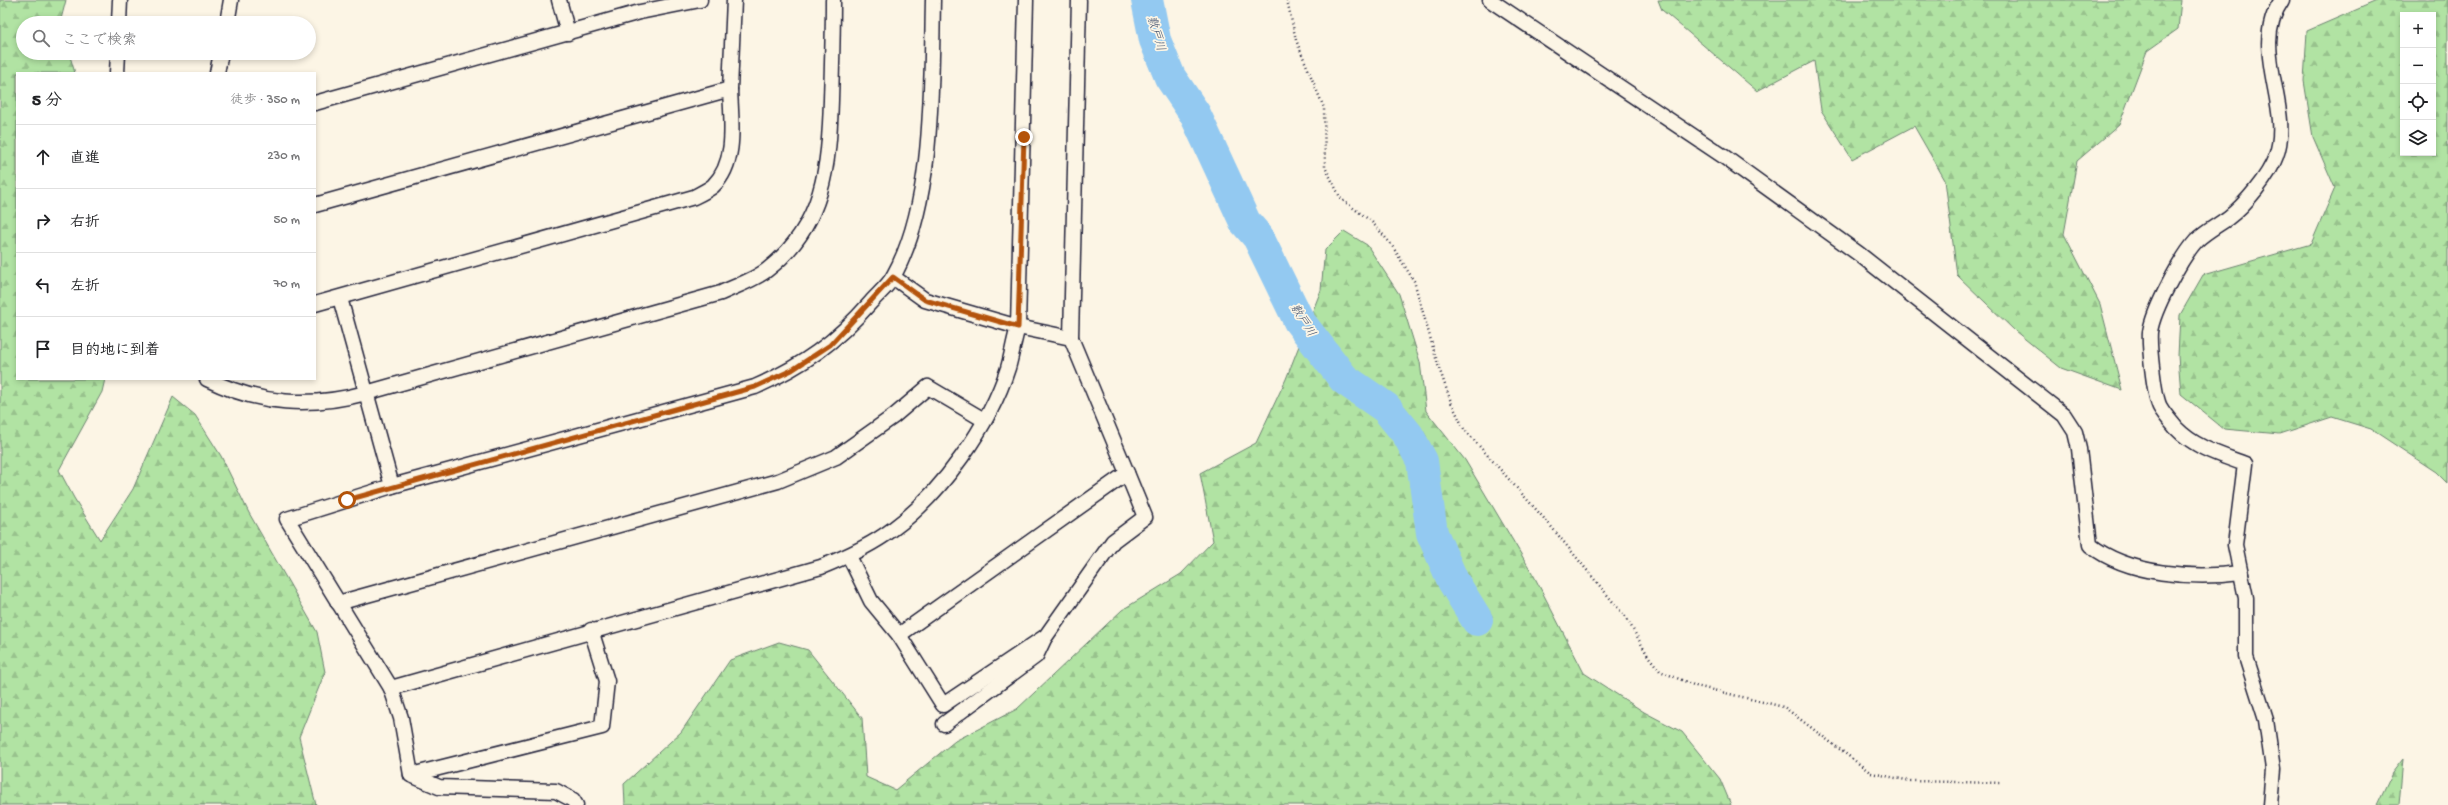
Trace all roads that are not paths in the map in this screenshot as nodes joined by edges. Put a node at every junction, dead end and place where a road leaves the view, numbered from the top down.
1 (120, 0) edge
2 (231, 0) edge
3 (559, 0) edge
4 (700, 0) edge
5 (734, 0) edge
6 (833, 0) edge
7 (933, 0) edge
8 (1023, 0) edge
9 (1026, 0) edge
10 (1079, 0) edge
11 (1490, 0) edge
12 (2282, 0) edge
13 (639, 6) edge
14 (119, 16) edge
15 (228, 16) edge
16 (568, 33) junction
17 (118, 60) edge
18 (220, 60) edge
19 (117, 72) edge
20 (217, 72) edge
21 (730, 89) junction
22 (316, 103) edge
23 (316, 205) edge
24 (893, 277) junction
25 (340, 298) junction
26 (316, 304) edge
27 (1018, 327) junction
28 (1071, 338) junction
29 (209, 380) edge
30 (366, 393) junction
31 (984, 420) junction
32 (1127, 473) junction
33 (392, 486) junction
34 (849, 556) junction
35 (2241, 573) junction
36 (338, 603) junction
37 (591, 630) junction
38 (899, 635) junction
39 (1046, 636) junction
40 (391, 688) junction
41 (944, 724) dead end
42 (411, 775) junction
43 (576, 805) edge
44 (2270, 805) edge

1 - 14 street
2 - 15 street
3 - 16 street
4 - 13 street
5 - 21 street
6 - 30 street
7 - 24 street
8 - 9 street
9 - 27 street
10 - 28 street
11 - 35 street
12 - 35 street
13 - 16 street
16 - 22 street
17 - 19 street
18 - 20 street
21 - 23 street
21 - 25 street
24 - 27 street
24 - 33 street
25 - 26 street
25 - 30 street
27 - 28 street
27 - 31 street
28 - 32 street
29 - 30 street
30 - 33 street
31 - 34 street
31 - 36 street
32 - 38 street
32 - 39 street
33 - 36 street
34 - 37 street
34 - 38 street
35 - 44 street
36 - 40 street
37 - 40 street
37 - 42 street
38 - 39 street
39 - 41 street
40 - 42 street
42 - 43 street

